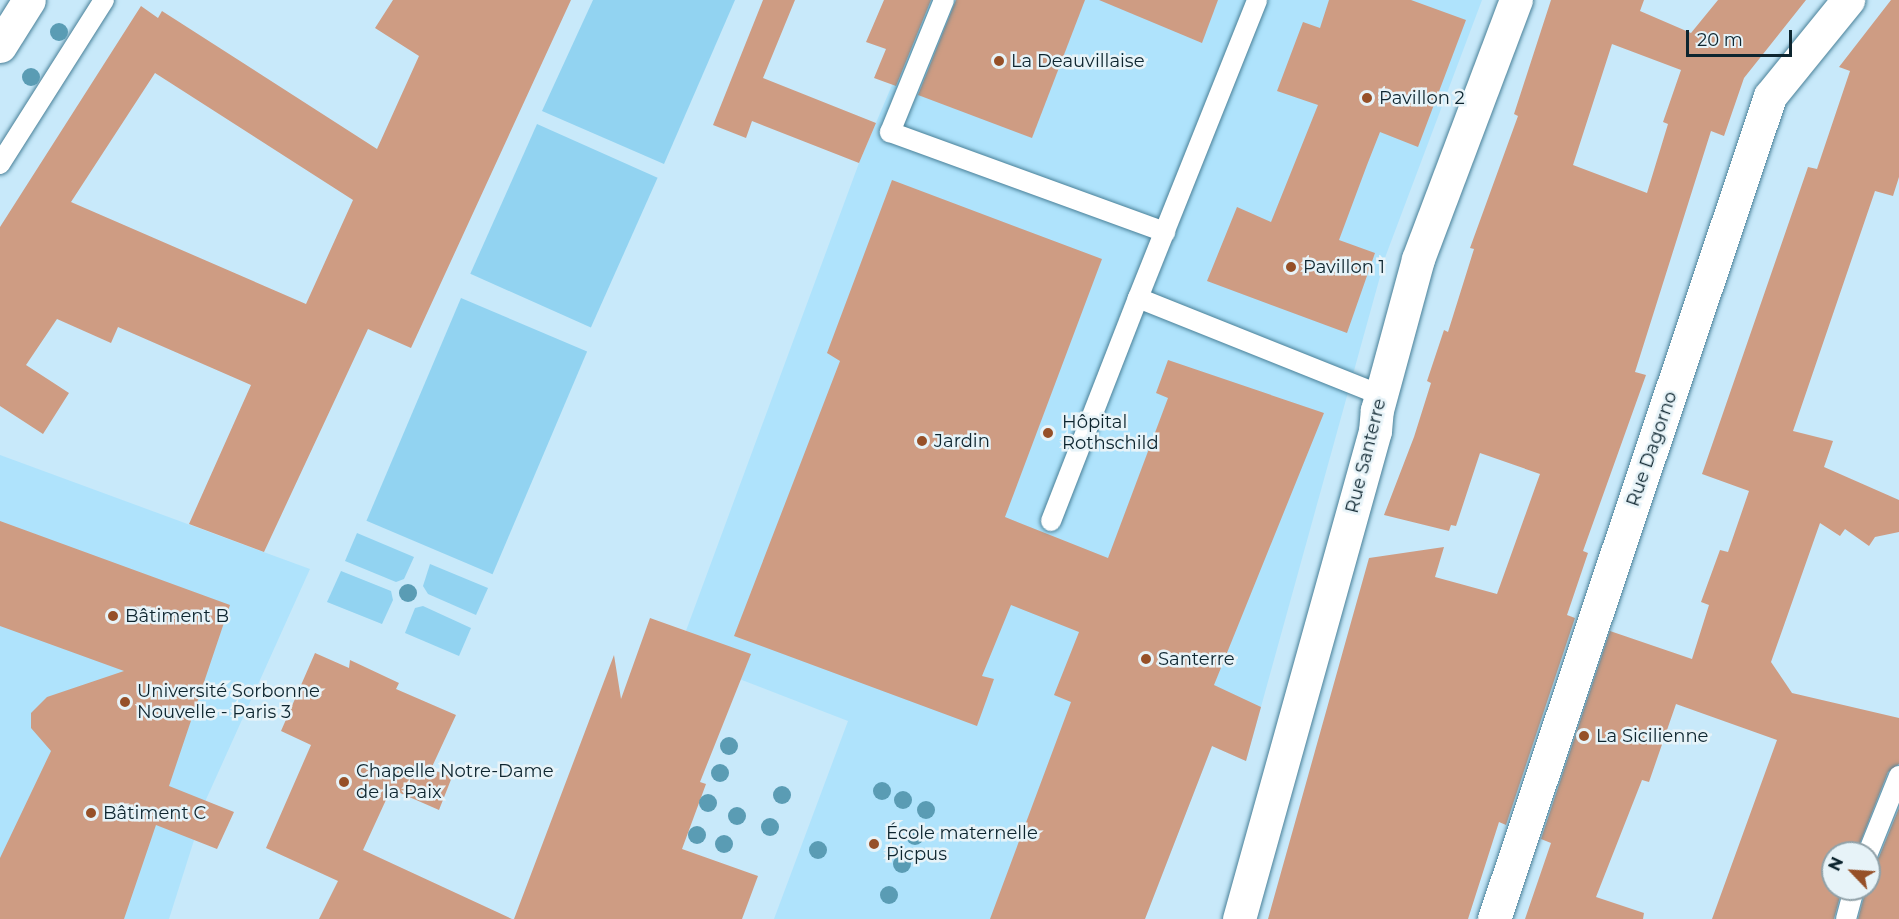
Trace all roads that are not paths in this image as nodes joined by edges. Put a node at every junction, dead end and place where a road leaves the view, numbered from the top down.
1 (28, 0) edge
2 (104, 0) edge
3 (944, 0) edge
4 (1257, 0) edge
5 (1516, 0) edge
6 (1848, 0) edge
7 (0, 46) edge
8 (0, 164) edge
9 (1165, 232) junction
10 (1138, 298) junction
11 (1381, 395) junction
12 (1051, 521) dead end
13 (1899, 776) edge
14 (1873, 841) edge
15 (1851, 901) edge
16 (1239, 919) edge
17 (1494, 919) edge
18 (1846, 919) edge

1 - 7 street
2 - 8 lane
3 - 9 lane
4 - 9 lane
5 - 11 street, Rue Santerre
6 - 17 street, Rue Dagorno
9 - 10 lane
10 - 11 lane
10 - 12 lane
11 - 16 street, Rue Santerre
13 - 14 lane
15 - 18 lane

